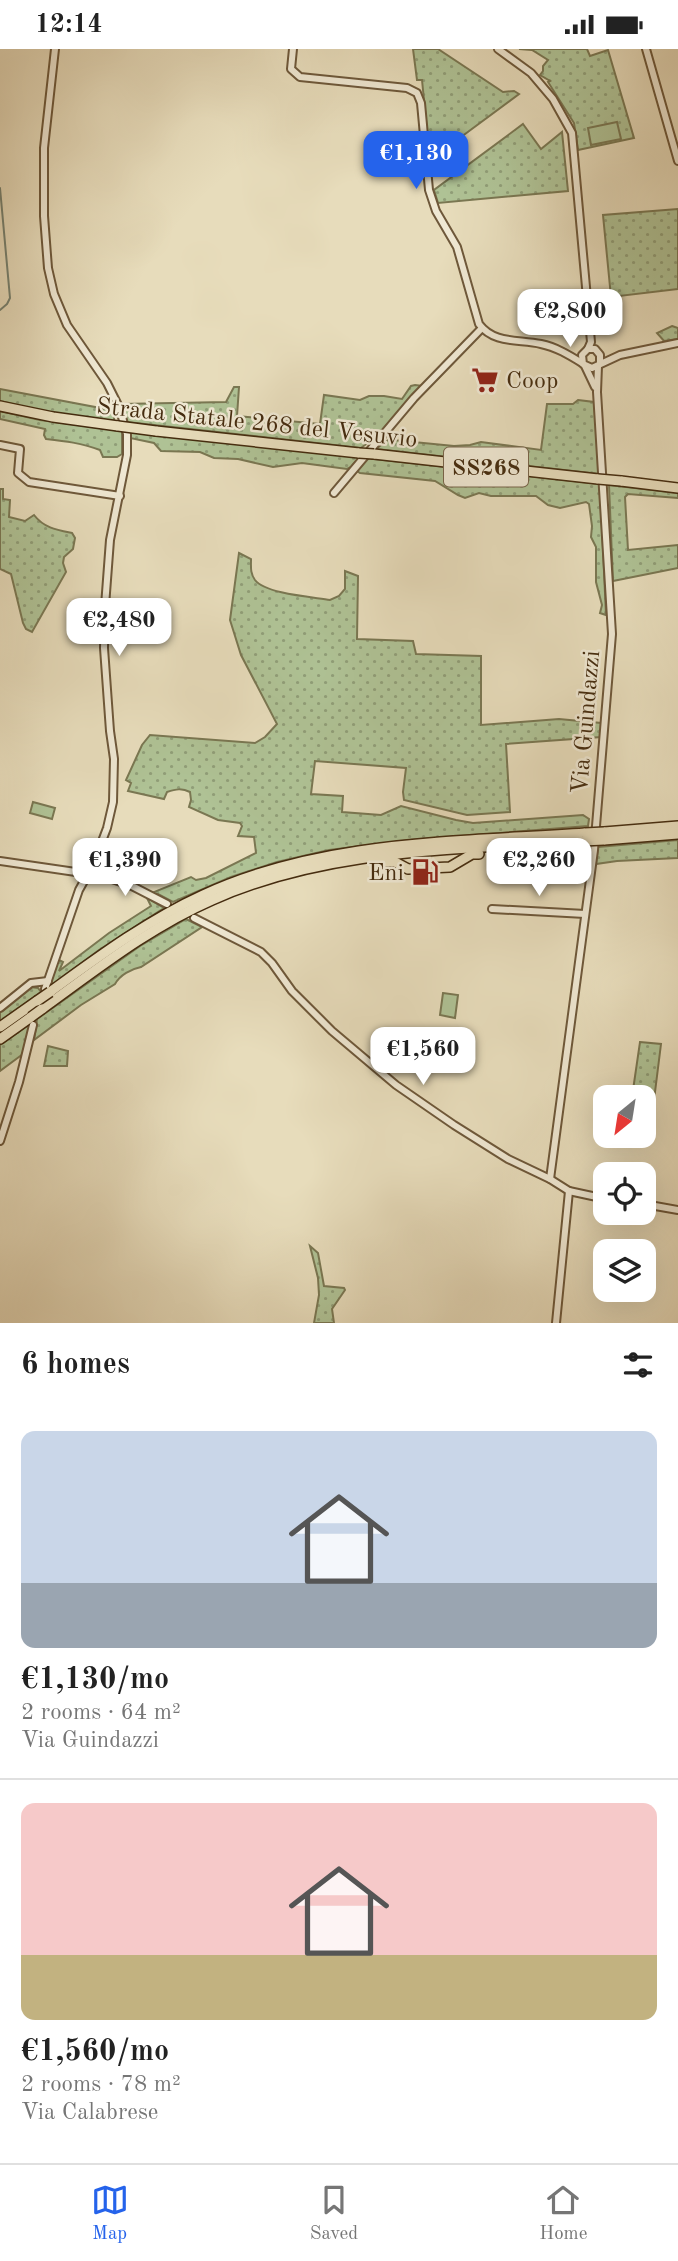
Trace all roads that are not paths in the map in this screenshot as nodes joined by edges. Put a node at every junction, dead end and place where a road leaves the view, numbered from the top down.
1 (55, 49) edge
2 (293, 49) edge
3 (498, 49) edge
4 (646, 49) edge
5 (678, 161) edge
6 (482, 328) junction
7 (678, 342) edge
8 (591, 349) junction
9 (564, 352) junction
10 (620, 355) junction
11 (584, 364) junction
12 (599, 364) junction
13 (597, 392) junction
14 (0, 406) edge
15 (0, 445) edge
16 (678, 488) edge
17 (334, 493) dead end
18 (120, 496) junction
19 (678, 826) edge
20 (678, 834) edge
21 (604, 836) junction
22 (584, 837) junction
23 (527, 845) junction
24 (0, 861) edge
25 (318, 865) junction
26 (90, 873) junction
27 (167, 904) dead end
28 (492, 909) dead end
29 (585, 914) junction
30 (194, 918) dead end
31 (48, 981) junction
32 (47, 990) junction
33 (39, 1005) junction
34 (0, 1008) edge
35 (32, 1021) junction
36 (0, 1027) edge
37 (0, 1039) edge
38 (0, 1140) edge
39 (550, 1179) junction
40 (569, 1191) junction
41 (593, 1196) edge
42 (656, 1207) edge
43 (678, 1210) edge
44 (556, 1323) edge

1 - 18 street
2 - 6 street
3 - 8 street
4 - 5 street
6 - 9 street
6 - 17 street
7 - 10 street
8 - 9 street
8 - 10 street
8 - 11 street
8 - 12 street, Via Guindazzi
9 - 11 street
10 - 12 street
11 - 12 street
11 - 13 street, Via Guindazzi
12 - 13 street, Via Guindazzi
13 - 29 street, Via Guindazzi
14 - 16 highway, Strada Statale 268 del Vesuvio / SS268, bridge
15 - 18 street
18 - 26 street
19 - 21 highway
20 - 21 highway
21 - 22 highway, bridge
22 - 23 highway
22 - 32 highway
23 - 25 highway
23 - 25 highway
24 - 26 street
25 - 33 highway
26 - 27 street
26 - 31 street
28 - 29 street
29 - 39 street, Via Guindazzi
30 - 39 street
31 - 32 street
31 - 34 street
32 - 33 highway, bridge
33 - 35 highway, bridge
33 - 36 highway
35 - 37 highway
35 - 38 street
39 - 40 street
40 - 41 street
40 - 44 street
42 - 43 street

